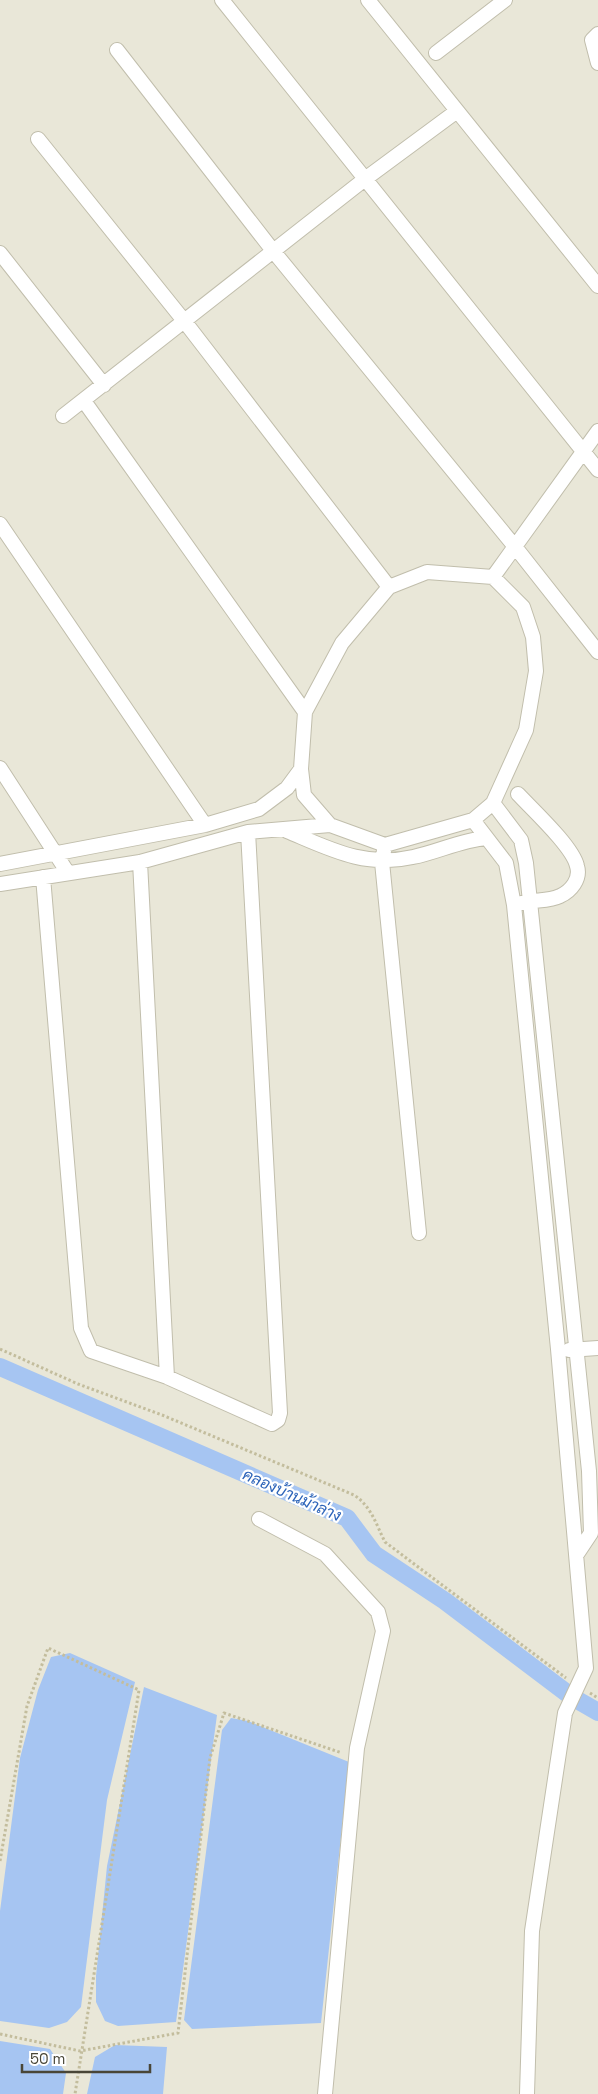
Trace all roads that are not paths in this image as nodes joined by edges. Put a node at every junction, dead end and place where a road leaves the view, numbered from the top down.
1 (222, 0) edge
2 (368, 0) edge
3 (505, 0) edge
4 (598, 34) edge
5 (117, 50) dead end
6 (436, 52) dead end
7 (598, 63) edge
8 (457, 111) junction
9 (38, 139) dead end
10 (364, 180) junction
11 (274, 252) junction
12 (0, 253) edge
13 (598, 286) edge
14 (185, 322) junction
15 (104, 385) junction
16 (84, 401) junction
17 (64, 416) dead end
18 (598, 431) edge
19 (584, 452) junction
20 (598, 470) edge
21 (0, 524) edge
22 (516, 548) junction
23 (493, 577) junction
24 (389, 587) junction
25 (598, 652) edge
26 (305, 712) junction
27 (0, 768) edge
28 (301, 768) junction
29 (518, 794) dead end
30 (493, 804) junction
31 (473, 820) junction
32 (205, 825) junction
33 (330, 825) junction
34 (284, 830) junction
35 (248, 832) junction
36 (487, 838) junction
37 (386, 845) junction
38 (57, 854) junction
39 (140, 862) junction
40 (382, 862) junction
41 (0, 864) edge
42 (68, 873) junction
43 (43, 877) junction
44 (0, 884) edge
45 (530, 900) junction
46 (514, 905) junction
47 (419, 1233) dead end
48 (598, 1348) edge
49 (558, 1349) junction
50 (576, 1350) junction
51 (167, 1377) junction
52 (589, 1471) junction
53 (569, 1472) junction
54 (259, 1518) dead end
55 (574, 1529) junction
56 (594, 1535) edge
57 (577, 1554) junction
58 (325, 2094) edge
59 (527, 2094) edge

1 - 10 street
2 - 8 street
3 - 6 street
4 - 7 street
5 - 11 street
8 - 10 street
8 - 13 street
9 - 14 street
10 - 11 street
10 - 19 street
11 - 14 street
11 - 22 street
12 - 15 street
14 - 15 street
14 - 24 street
15 - 16 street
16 - 17 street
16 - 26 street
18 - 19 street
19 - 20 street
19 - 22 street
21 - 32 street
22 - 23 street
22 - 25 street
23 - 24 street
23 - 30 street
24 - 26 street
26 - 28 street
27 - 38 street
28 - 32 street
28 - 33 street
29 - 45 street
30 - 31 street
30 - 45 street
31 - 36 street
31 - 37 street
32 - 38 street
33 - 34 street
33 - 37 street
34 - 35 street
34 - 40 street
35 - 39 street
35 - 51 street
36 - 40 street
36 - 46 street
37 - 40 street
38 - 41 street
38 - 42 street
39 - 42 street
39 - 51 street
40 - 47 street
42 - 43 street
43 - 44 street
43 - 51 street
45 - 46 street
45 - 50 street
46 - 49 street
48 - 50 street
49 - 50 street
49 - 53 street
50 - 52 street
52 - 53 street
52 - 56 street
53 - 55 street
54 - 58 street
55 - 56 street
55 - 57 street
56 - 57 street
57 - 59 street

